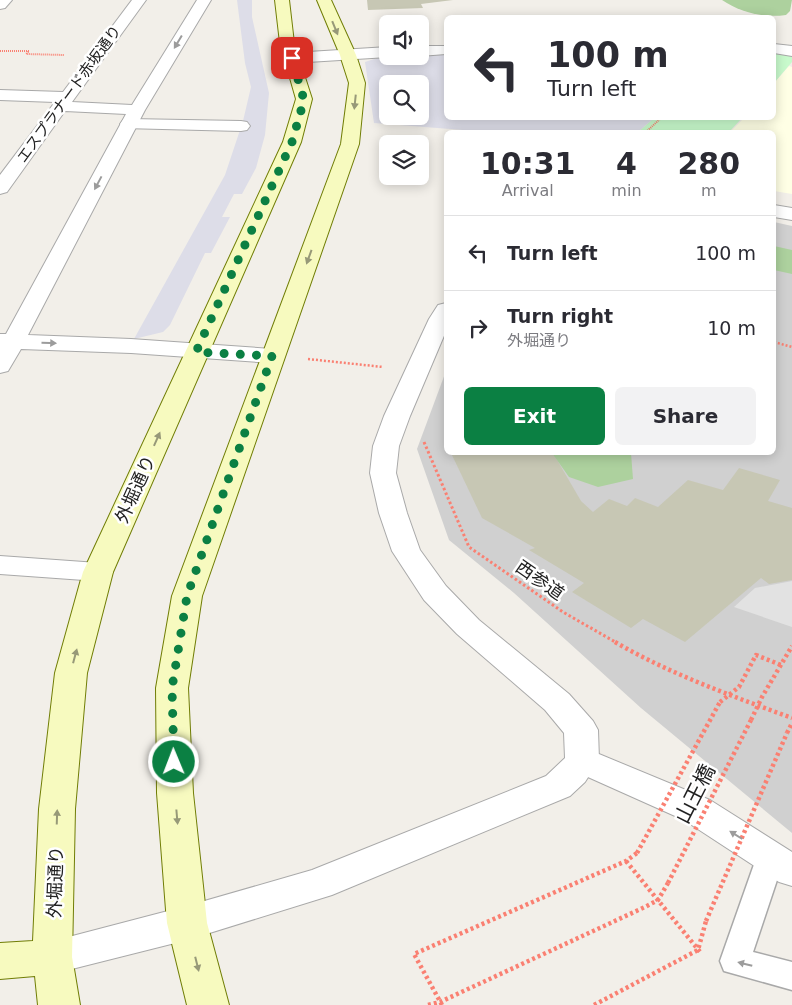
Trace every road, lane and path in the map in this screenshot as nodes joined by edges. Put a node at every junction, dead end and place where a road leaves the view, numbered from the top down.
1 (5, 0) edge
2 (139, 0) edge
3 (204, 0) edge
4 (282, 0) edge
5 (324, 0) edge
6 (0, 5) edge
7 (776, 49) edge
8 (444, 50) edge
9 (0, 51) edge
10 (429, 51) edge
11 (792, 52) edge
12 (379, 53) edge
13 (69, 55) dead end
14 (348, 55) junction
15 (292, 58) junction
16 (0, 95) edge
17 (65, 101) junction
18 (133, 117) junction
19 (659, 120) edge
20 (241, 126) dead end
21 (648, 130) edge
22 (0, 188) edge
23 (776, 211) edge
24 (792, 214) edge
25 (444, 313) edge
26 (7, 342) edge
27 (776, 343) edge
28 (792, 347) edge
29 (196, 352) junction
30 (272, 356) junction
31 (342, 363) dead end
32 (0, 366) edge
33 (386, 367) dead end
34 (419, 439) dead end
35 (0, 565) edge
36 (98, 572) junction
37 (792, 646) edge
38 (781, 664) junction
39 (730, 695) junction
40 (757, 705) junction
41 (792, 718) edge
42 (792, 722) edge
43 (582, 760) junction
44 (626, 861) junction
45 (782, 863) edge
46 (658, 900) junction
47 (187, 923) junction
48 (698, 950) junction
49 (703, 956) dead end
50 (52, 957) junction
51 (0, 961) edge
52 (792, 976) edge
53 (441, 1004) edge
54 (59, 1005) edge
55 (208, 1005) edge
56 (428, 1005) edge
57 (594, 1005) edge

1 - 6 street
2 - 17 street, エスプラナード赤坂通り
3 -> 18 street
4 - 15 main road, 外堀通り
5 -> 14 main road
7 - 11 street
8 - 10 street
9 - 13 path
12 - 14 street
14 - 15 street
14 -> 30 main road
15 - 29 main road, 外堀通り
16 - 17 street
17 - 18 street
17 - 22 street, エスプラナード赤坂通り
18 - 20 street
18 -> 26 street
19 - 21 path
23 - 24 street
25 - 43 street
26 -> 29 street
26 - 32 street
27 - 28 path
29 - 30 street
36 -> 29 main road, 外堀通り
30 -> 47 main road
31 - 33 path
34 - 39 path, 西参道
35 - 36 street
50 -> 36 main road, 外堀通り
37 - 38 path, 山王橋
38 - 39 path
38 - 40 path, 山王橋
39 - 40 path, 西参道
39 - 44 path, bridge
40 - 41 path, 西参道
40 - 46 path, 山王橋, bridge
42 - 48 path, bridge
45 -> 43 street
43 - 47 street
44 - 46 path
44 - 53 path
52 -> 45 lane
46 - 48 path
46 - 53 path
47 - 50 street
47 -> 55 main road
48 - 49 path
48 - 57 path
50 - 51 main road
50 - 54 main road, 外堀通り
53 - 56 path

